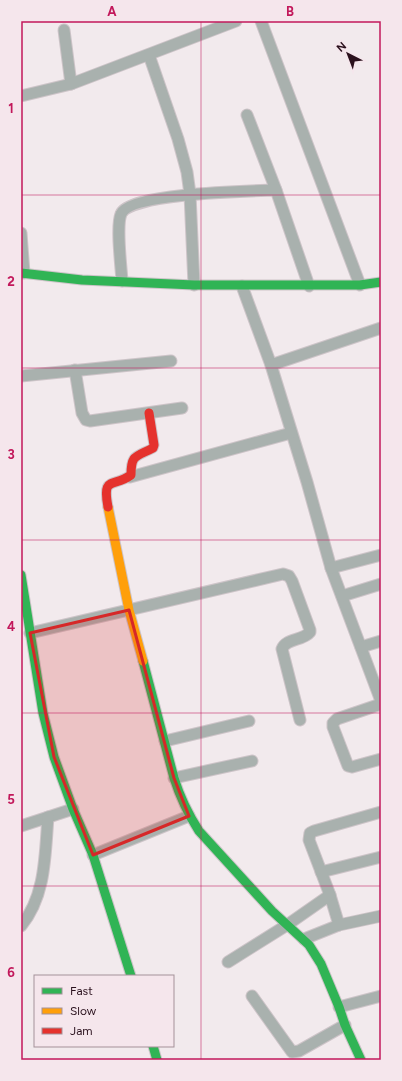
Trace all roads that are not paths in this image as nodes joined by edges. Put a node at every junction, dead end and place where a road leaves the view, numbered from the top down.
1 (236, 21) edge
2 (261, 21) edge
3 (64, 30) dead end
4 (149, 54) junction
5 (71, 84) junction
6 (21, 96) edge
7 (247, 115) dead end
8 (276, 190) junction
9 (190, 194) junction
10 (21, 233) edge
11 (22, 273) edge
12 (122, 281) junction
13 (381, 282) edge
14 (194, 285) junction
15 (360, 285) junction
16 (242, 286) junction
17 (309, 286) junction
18 (381, 328) edge
19 (171, 361) dead end
20 (271, 366) junction
21 (75, 370) junction
22 (21, 376) edge
23 (182, 408) dead end
24 (149, 412) junction
25 (291, 433) junction
26 (130, 477) junction
27 (381, 555) edge
28 (330, 568) junction
29 (21, 575) edge
30 (381, 584) edge
31 (342, 596) junction
32 (129, 610) junction
33 (26, 627) edge
34 (381, 641) edge
35 (361, 647) junction
36 (381, 703) edge
37 (300, 720) dead end
38 (250, 721) dead end
39 (165, 741) junction
40 (381, 759) edge
41 (252, 761) dead end
42 (174, 778) junction
43 (73, 808) junction
44 (381, 812) edge
45 (189, 816) junction
46 (48, 818) junction
47 (21, 826) edge
48 (93, 856) junction
49 (381, 857) edge
50 (321, 872) junction
51 (330, 895) junction
52 (381, 916) edge
53 (287, 925) junction
54 (338, 925) junction
55 (21, 926) edge
56 (304, 939) junction
57 (228, 962) dead end
58 (131, 975) edge
59 (252, 996) dead end
60 (381, 996) edge
61 (339, 1007) junction
62 (345, 1025) junction
63 (152, 1047) edge
64 (157, 1060) edge
65 (361, 1060) edge

1 - 4 street
2 - 15 street
3 - 5 street
4 - 5 street
4 - 9 street
5 - 6 street
7 - 8 street
8 - 9 street
8 - 17 street
9 - 12 street
9 - 14 street
10 - 11 street
11 - 12 street
12 - 14 street
13 - 15 street
14 - 16 street
15 - 17 street
16 - 17 street
16 - 20 street
18 - 20 street
19 - 21 street
20 - 25 street
21 - 22 street
21 - 24 street
23 - 24 street
24 - 26 street
25 - 26 street
25 - 28 street
26 - 32 street
27 - 28 street
28 - 31 street
29 - 33 street
30 - 31 street
31 - 35 street
32 - 33 street
32 - 37 street
32 - 39 street
33 - 43 street
34 - 35 street
35 - 36 street
36 - 40 street
38 - 39 street
39 - 42 street
41 - 42 street
42 - 45 street
43 - 46 street
43 - 48 street
44 - 50 street
45 - 48 street
45 - 53 street
46 - 47 street
46 - 55 street
48 - 58 street
49 - 50 street
50 - 51 street
51 - 53 street
51 - 54 street
52 - 54 street
53 - 56 street
53 - 57 street
54 - 56 street
56 - 61 street
59 - 62 street
60 - 61 street
61 - 62 street
62 - 65 street
63 - 64 street

